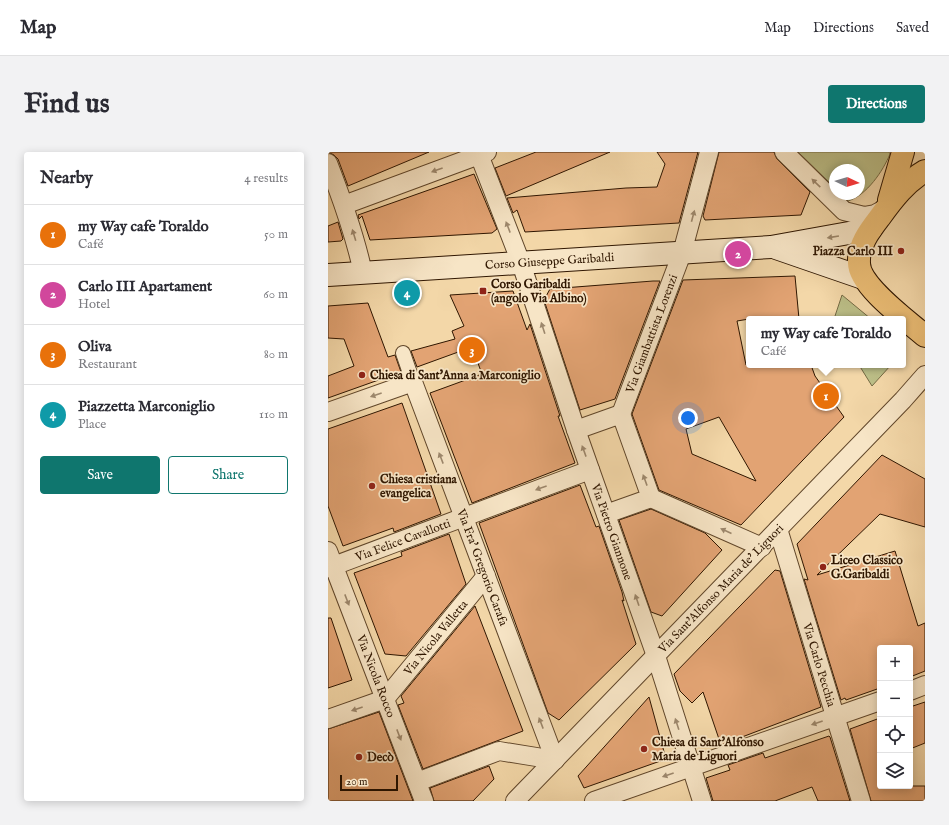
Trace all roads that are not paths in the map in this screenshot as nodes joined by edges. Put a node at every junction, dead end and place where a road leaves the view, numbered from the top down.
1 (709, 152) edge
2 (784, 152) edge
3 (903, 152) edge
4 (482, 153) edge
5 (328, 163) edge
6 (925, 171) edge
7 (344, 205) junction
8 (888, 207) junction
9 (871, 229) junction
10 (771, 247) junction
11 (682, 253) junction
12 (522, 263) junction
13 (363, 273) junction
14 (328, 275) edge
15 (863, 278) junction
16 (904, 316) edge
17 (906, 318) edge
18 (925, 336) edge
19 (403, 353) dead end
20 (925, 375) edge
21 (413, 382) junction
22 (328, 412) edge
23 (621, 414) junction
24 (576, 430) junction
25 (590, 470) junction
26 (651, 498) junction
27 (606, 514) junction
28 (464, 517) junction
29 (778, 530) junction
30 (762, 546) junction
31 (330, 561) edge
32 (486, 576) junction
33 (656, 656) junction
34 (925, 685) edge
35 (913, 690) edge
36 (385, 700) junction
37 (877, 702) edge
38 (835, 717) junction
39 (328, 719) edge
40 (555, 760) junction
41 (691, 767) junction
42 (417, 782) junction
43 (424, 801) edge
44 (515, 801) edge
45 (594, 801) edge
46 (702, 801) edge
47 (861, 801) edge

11 -> 1 street, Via Giambattista Lorenzi
8 -> 2 street
3 - 8 main road
4 -> 7 street
12 -> 4 street, Via Pietro Giannone
5 - 7 street
6 - 8 main road
13 -> 7 street
8 - 9 main road
9 -> 10 main road, Corso Giuseppe Garibaldi
9 - 15 main road
10 - 11 main road, Corso Giuseppe Garibaldi
10 - 15 main road, Corso Giuseppe Garibaldi
11 - 12 main road, Corso Giuseppe Garibaldi
11 - 23 street, Via Giambattista Lorenzi
12 - 13 main road, Corso Giuseppe Garibaldi
24 -> 12 street, Via Pietro Giannone
13 - 14 main road, Corso Giuseppe Garibaldi
15 - 16 main road
17 - 18 main road
19 - 21 street, Via Fra' Gregorio Carafa
20 - 29 street, Via Sant'Alfonso Maria de' Liguori
21 -> 22 street
28 -> 21 street, Via Fra' Gregorio Carafa
23 - 24 street
26 -> 23 street
25 -> 24 street, Via Pietro Giannone
25 - 27 street, Via Pietro Giannone
25 -> 28 street, Via Felice Cavallotti
26 - 27 street
30 -> 26 street
33 -> 27 street, Via Pietro Giannone
28 - 31 street, Via Felice Cavallotti
28 - 32 street, Via Fra' Gregorio Carafa
29 - 30 street, Via Sant'Alfonso Maria de' Liguori
29 - 38 street, Via Carlo Pecchia
30 - 33 street, Via Sant'Alfonso Maria de' Liguori
31 -> 36 street, Via Nicola Rocco
32 - 36 street, Via Nicola Valletta
40 -> 32 street, Via Fra' Gregorio Carafa
33 - 40 street, Via Sant'Alfonso Maria de' Liguori
41 -> 33 street, Via Pietro Giannone
34 - 35 street
36 -> 39 street
36 -> 42 street, Via Nicola Rocco
37 - 38 street
38 -> 41 street
38 - 47 street, Via Carlo Pecchia
40 - 42 street
40 - 44 street, Via Sant'Alfonso Maria de' Liguori
41 -> 45 street
41 - 46 street, Via Pietro Giannone
42 - 43 street, Via Nicola Rocco

